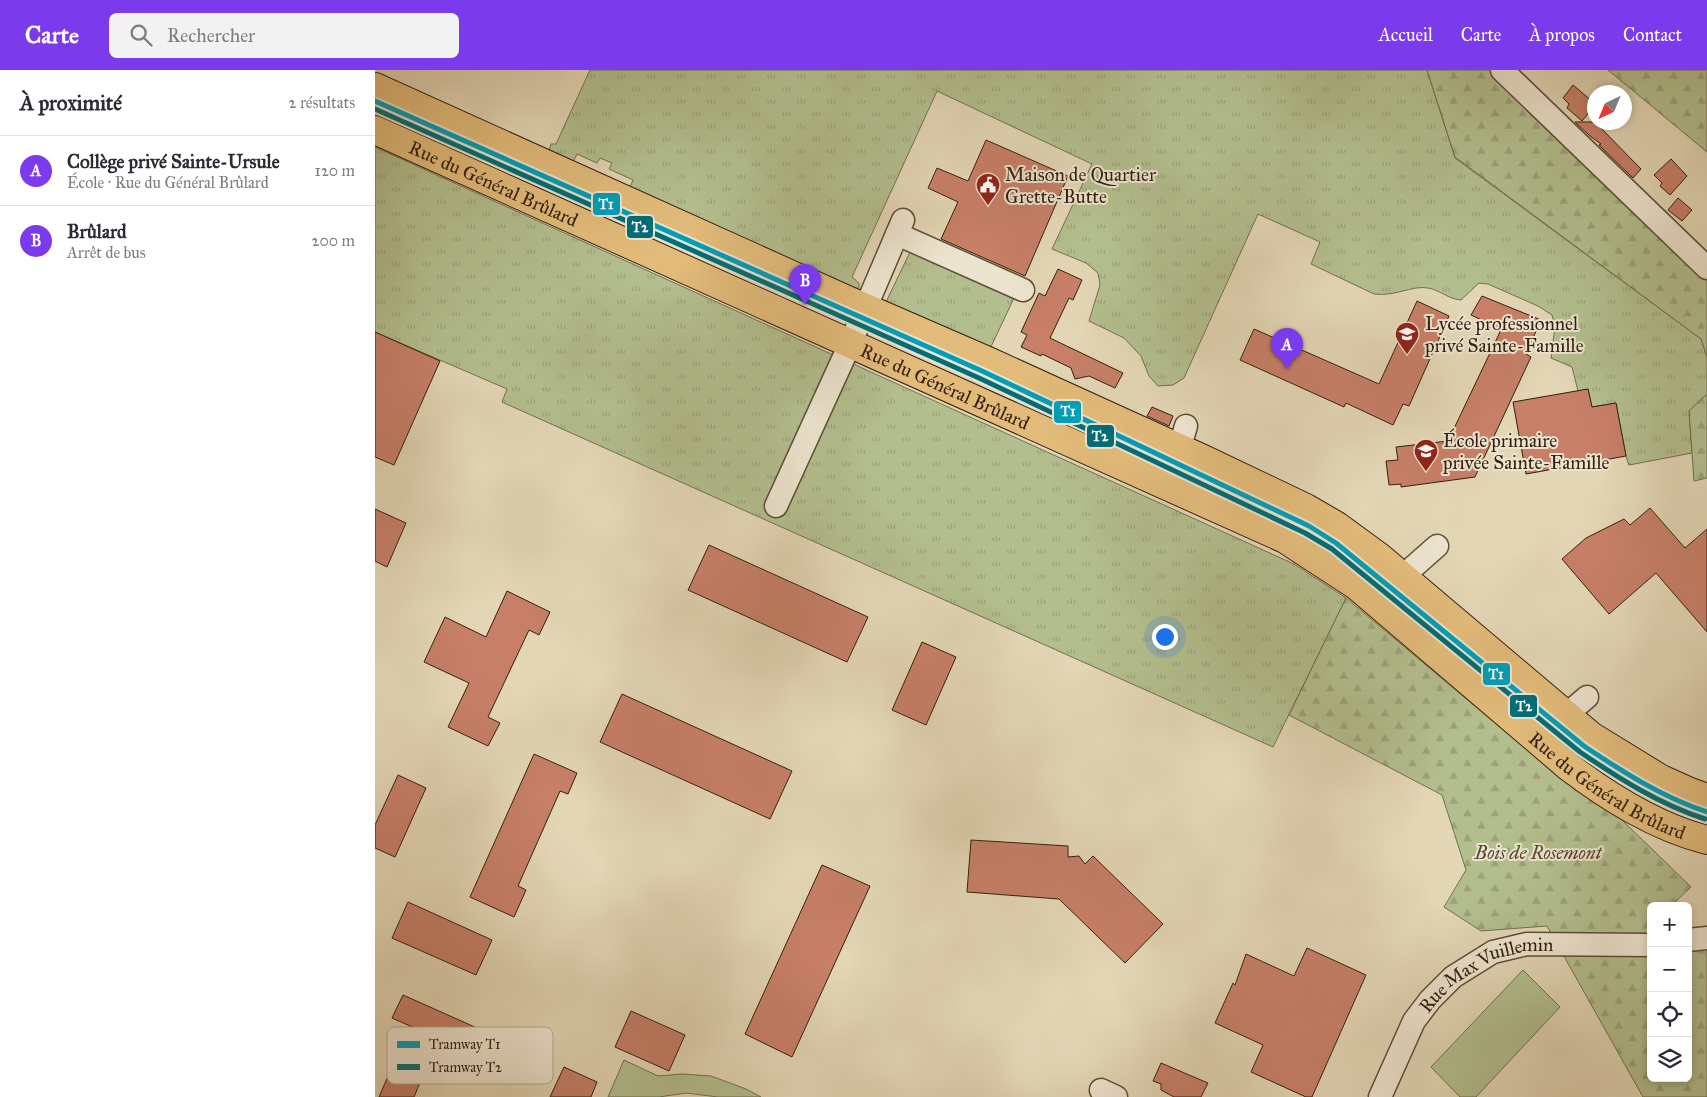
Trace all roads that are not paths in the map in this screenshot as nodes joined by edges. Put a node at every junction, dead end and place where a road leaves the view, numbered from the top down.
1 (1502, 70) edge
2 (375, 87) edge
3 (375, 130) edge
4 (1707, 268) edge
5 (1023, 290) dead end
6 (865, 307) junction
7 (849, 344) junction
8 (1183, 437) junction
9 (1168, 487) junction
10 (776, 506) dead end
11 (1437, 546) dead end
12 (1403, 577) junction
13 (1587, 697) dead end
14 (1566, 715) junction
15 (1542, 743) junction
16 (1707, 798) edge
17 (1707, 840) edge
18 (1707, 938) edge
19 (1692, 940) edge
20 (1647, 945) edge
21 (1380, 1097) edge

1 - 4 street
2 - 6 main road, Rue du Général Brûlard
3 - 7 main road, Rue du Général Brûlard
5 - 6 street
6 - 7 street
6 - 8 main road, Rue du Général Brûlard
7 - 9 main road, Rue du Général Brûlard
7 - 10 street
8 - 9 street
8 - 12 main road, Rue du Général Brûlard
9 - 15 main road, Rue du Général Brûlard
11 - 12 street
12 - 14 main road, Rue du Général Brûlard
13 - 14 street
14 - 15 street
14 - 16 main road, Rue du Général Brûlard
15 - 17 main road, Rue du Général Brûlard
18 - 19 street
20 - 21 street, Rue Max Vuillemin

